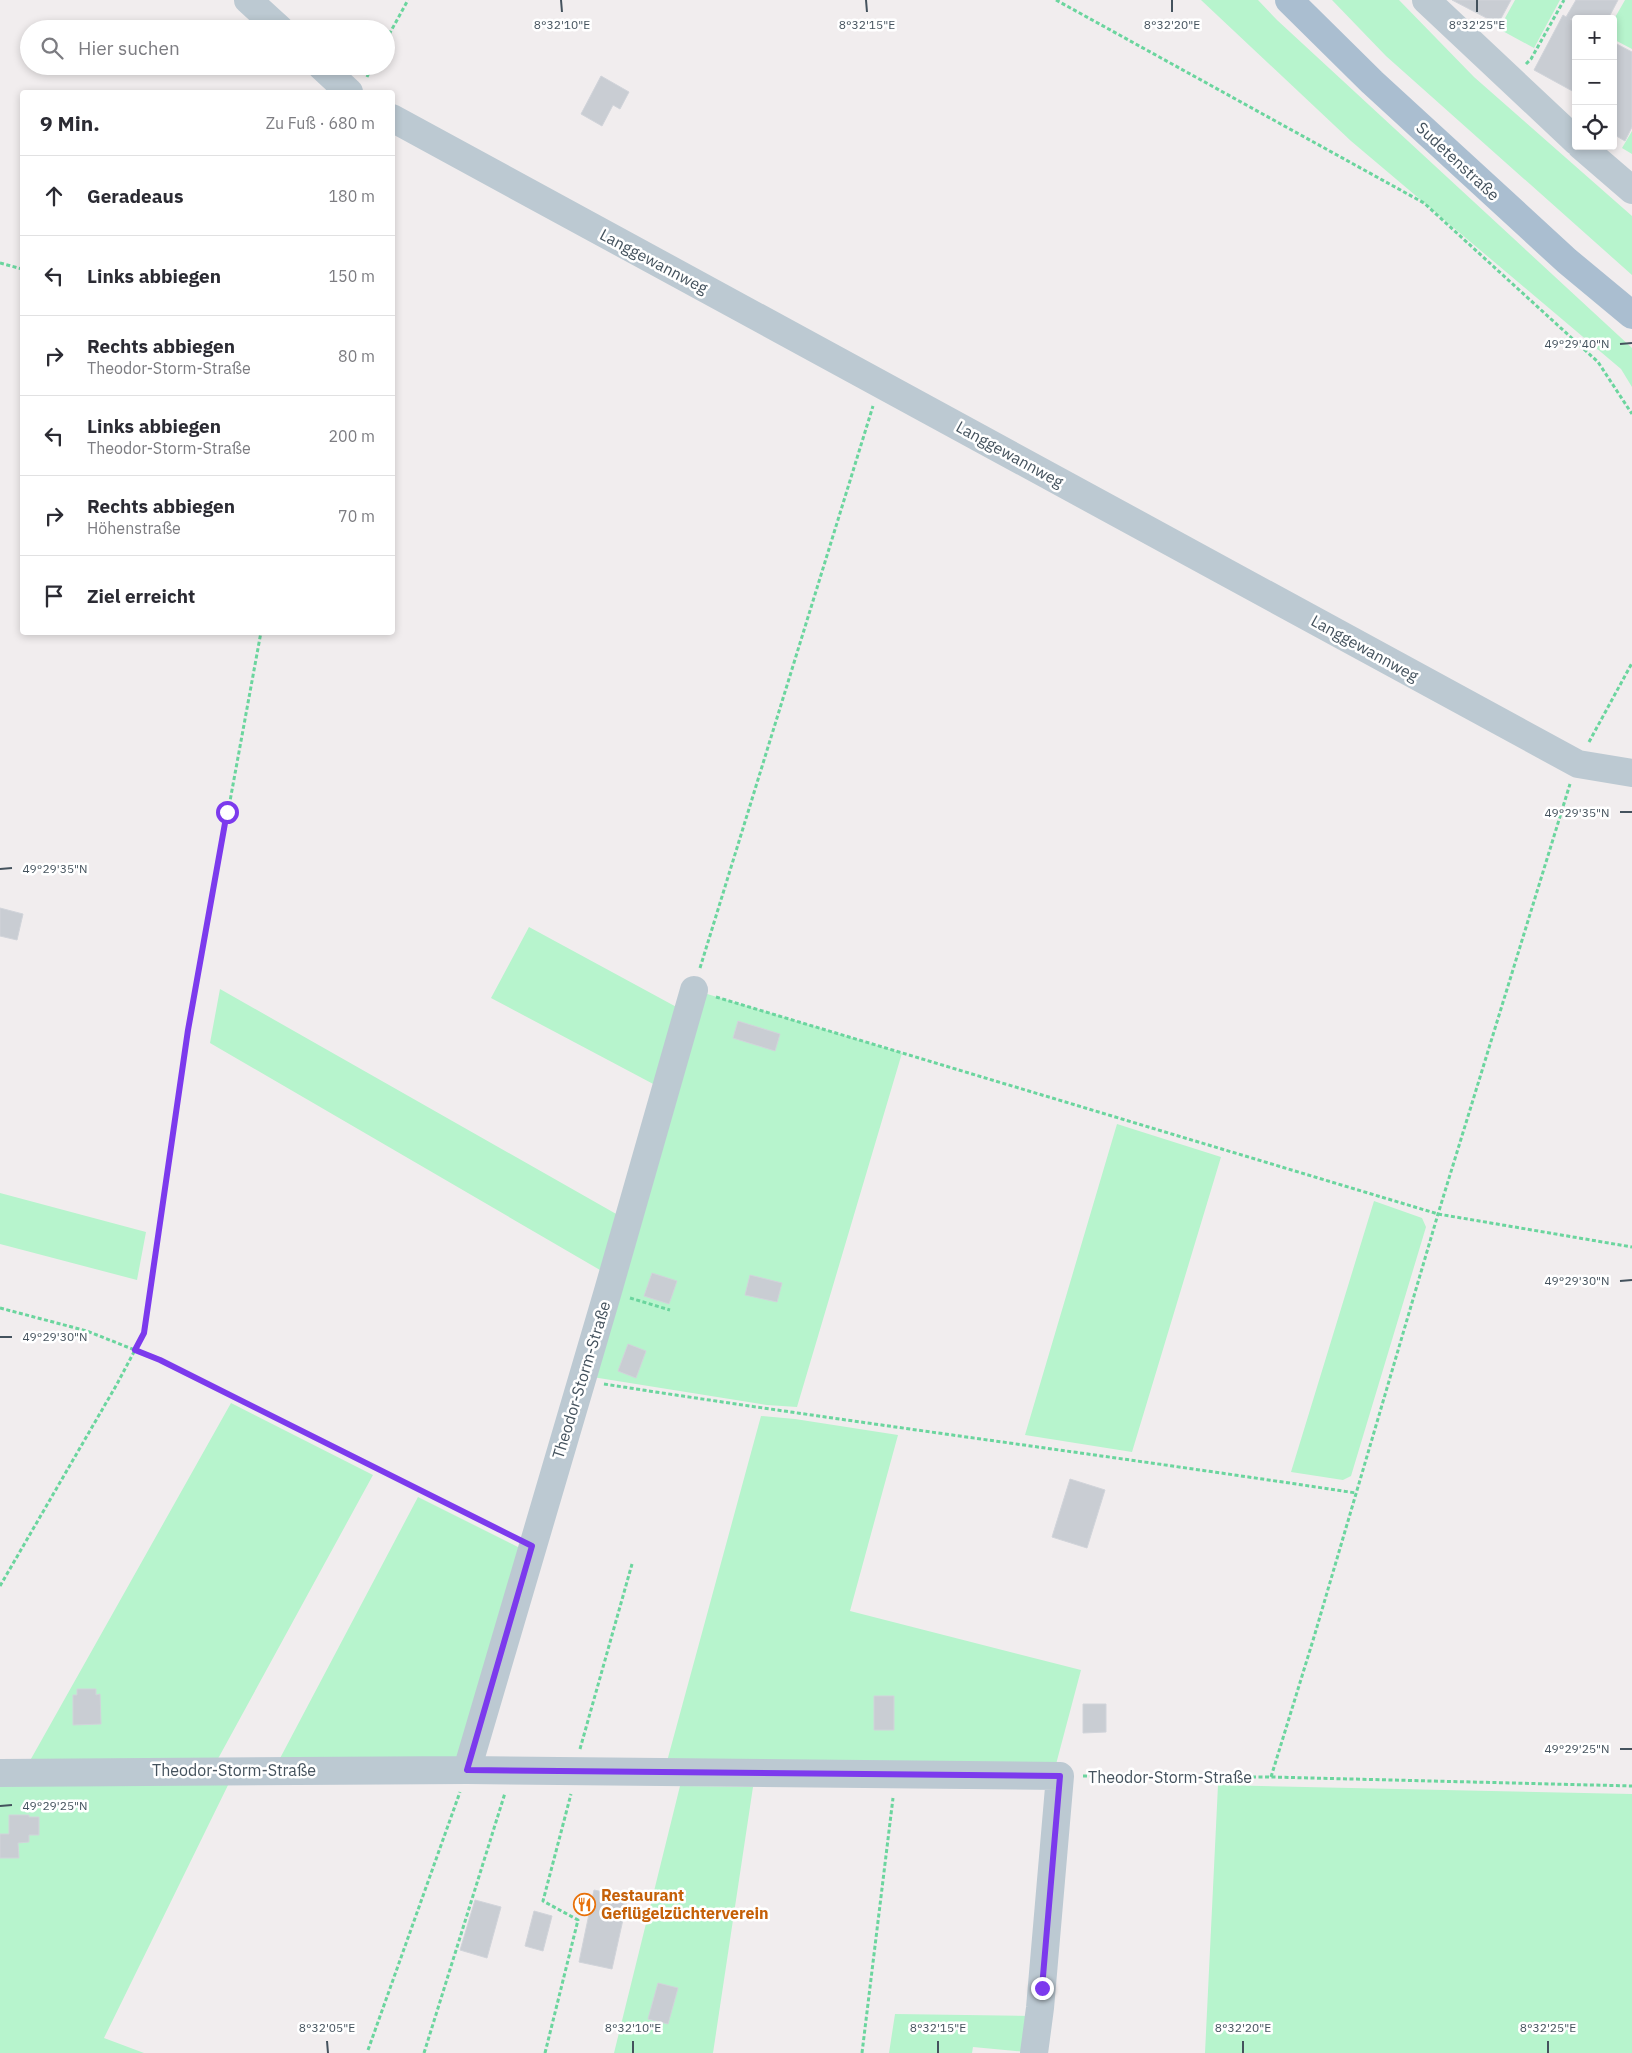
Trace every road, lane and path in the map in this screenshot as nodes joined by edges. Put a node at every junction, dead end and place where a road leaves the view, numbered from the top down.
1 (248, 0) edge
2 (408, 0) edge
3 (1056, 0) edge
4 (1289, 0) edge
5 (1426, 0) edge
6 (1564, 0) edge
7 (270, 20) edge
8 (395, 24) edge
9 (331, 75) edge
10 (1511, 81) junction
11 (347, 90) edge
12 (395, 120) edge
13 (1572, 137) edge
14 (1586, 150) edge
15 (1632, 190) edge
16 (0, 263) edge
17 (20, 268) edge
18 (1632, 315) edge
19 (880, 384) junction
20 (1632, 414) edge
21 (260, 635) edge
22 (1632, 664) edge
23 (1578, 764) junction
24 (1632, 773) edge
25 (694, 990) junction
26 (1438, 1214) junction
27 (1632, 1247) edge
28 (608, 1291) junction
29 (0, 1308) edge
30 (670, 1310) dead end
31 (135, 1350) junction
32 (581, 1380) junction
33 (1356, 1493) junction
34 (532, 1546) junction
35 (632, 1564) dead end
36 (0, 1586) edge
37 (467, 1770) junction
38 (511, 1771) junction
39 (576, 1772) junction
40 (0, 1773) edge
41 (896, 1775) junction
42 (1060, 1776) junction
43 (1271, 1777) junction
44 (1632, 1786) edge
45 (368, 2050) dead end
46 (424, 2053) edge
47 (545, 2053) edge
48 (862, 2053) edge
49 (1034, 2053) edge

1 - 7 street
2 - 8 path
3 - 20 path
4 - 18 main road, Sudetenstraße
5 - 10 street
6 - 10 path
9 - 11 street
10 - 13 street
12 - 19 street, Langgewannweg
14 - 15 street
16 - 17 path
19 - 23 street, Langgewannweg
19 - 25 path
21 - 31 path
22 - 23 path
23 - 24 street, Langgewannweg
23 - 26 path
25 - 26 path
25 - 28 street, Theodor-Storm-Straße
26 - 27 path
26 - 33 path
28 - 30 path
28 - 32 street, Theodor-Storm-Straße
29 - 31 path
31 - 34 path
31 - 36 path
32 - 33 path
32 - 34 street, Theodor-Storm-Straße
33 - 43 path
34 - 37 street, Theodor-Storm-Straße
35 - 39 path
37 - 38 street, Theodor-Storm-Straße
37 - 40 street, Theodor-Storm-Straße
37 - 45 path
38 - 39 street, Theodor-Storm-Straße
38 - 46 path
39 - 41 street, Theodor-Storm-Straße
39 - 47 path
41 - 42 street, Theodor-Storm-Straße
41 - 48 path
42 - 43 path, Theodor-Storm-Straße
42 - 49 street
43 - 44 path, Theodor-Storm-Straße

